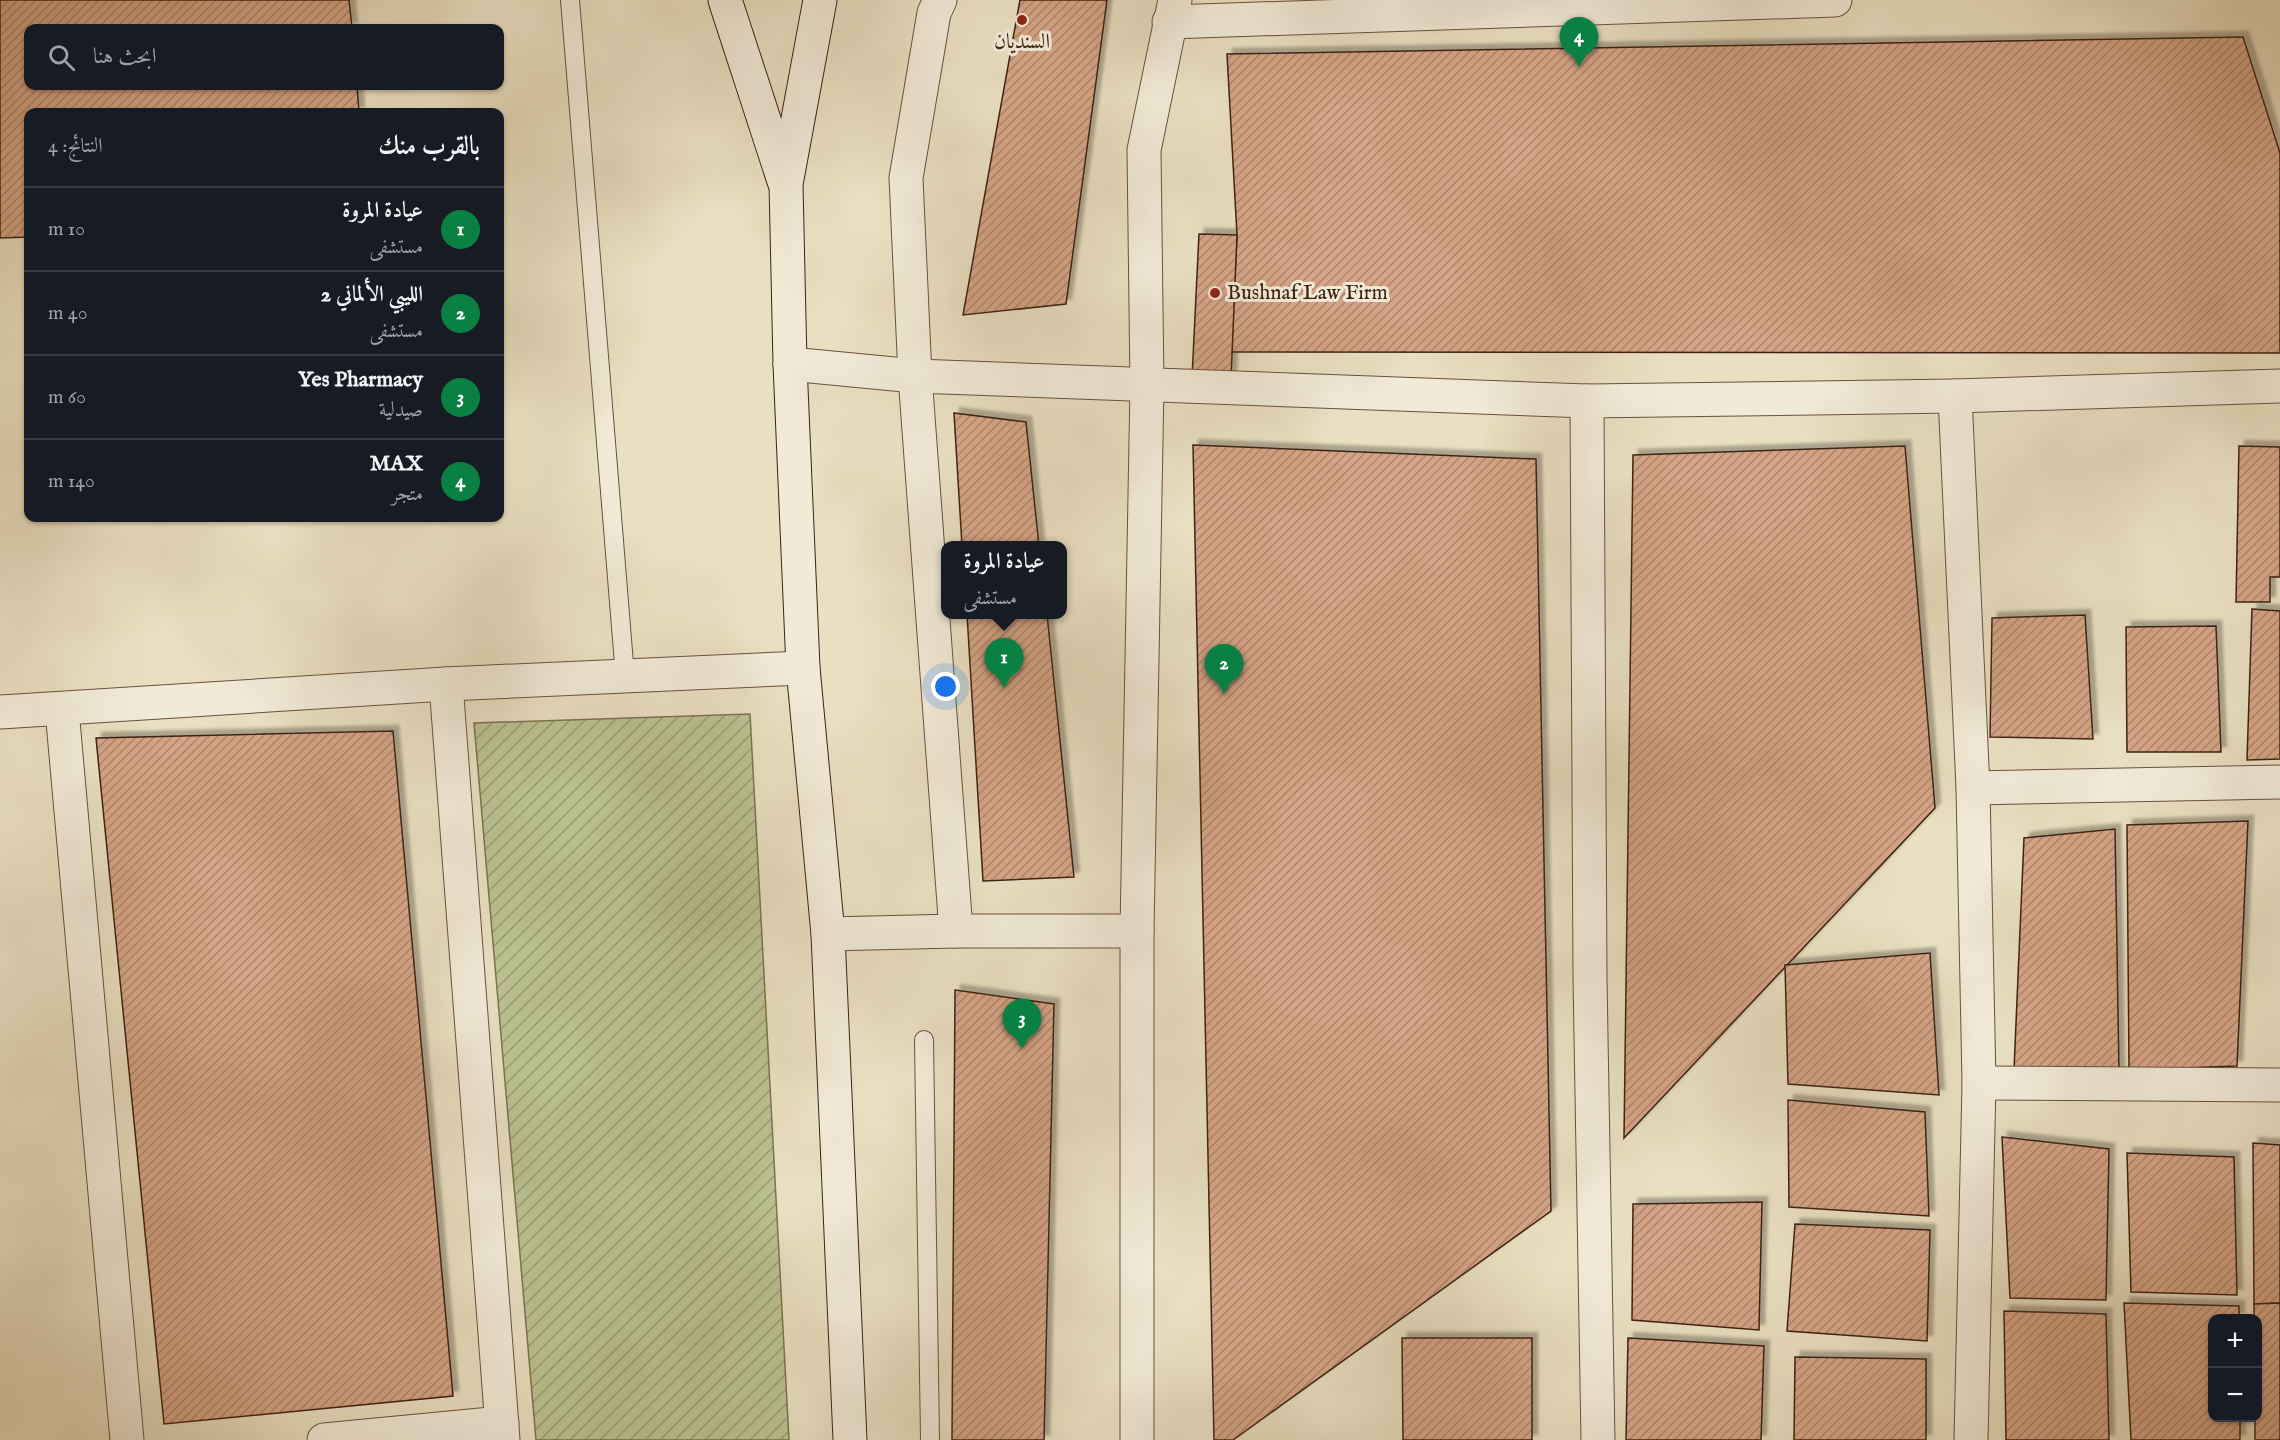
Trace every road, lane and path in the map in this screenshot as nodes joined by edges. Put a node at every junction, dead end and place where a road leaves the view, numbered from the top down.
1 (570, 0) edge
2 (725, 0) edge
3 (820, 0) edge
4 (940, 0) edge
5 (1835, 0) edge
6 (1605, 4) edge
7 (1172, 11) edge
8 (786, 184) junction
9 (790, 364) junction
10 (915, 376) junction
11 (1147, 386) junction
12 (2280, 386) edge
13 (1955, 396) junction
14 (1587, 401) junction
15 (803, 668) junction
16 (625, 676) junction
17 (446, 684) junction
18 (62, 710) junction
19 (0, 712) edge
20 (2280, 782) edge
21 (1973, 788) junction
22 (956, 931) junction
23 (1137, 931) junction
24 (828, 934) junction
25 (924, 1040) dead end
26 (1979, 1083) junction
27 (2280, 1085) edge
28 (502, 1431) edge
29 (127, 1440) edge
30 (324, 1440) edge
31 (850, 1440) edge
32 (930, 1440) edge
33 (1137, 1440) edge
34 (1598, 1440) edge
35 (1971, 1440) edge

1 - 16 lane
2 - 8 street
3 - 8 street
4 - 10 street
5 - 6 street
6 - 7 street
7 - 11 street
8 - 9 street
9 - 10 street
9 - 15 street
10 - 11 street
10 - 22 street
11 - 14 street
11 - 23 street
12 - 13 street
13 - 14 street
13 - 21 street
14 - 34 street
15 - 16 street
15 - 24 street
16 - 17 street
17 - 18 street
17 - 28 street
18 - 19 street
18 - 29 street
20 - 21 street
21 - 26 street
22 - 23 street
22 - 24 street
23 - 33 street
24 - 31 street
25 - 32 lane
26 - 27 street
26 - 35 street
28 - 30 street

